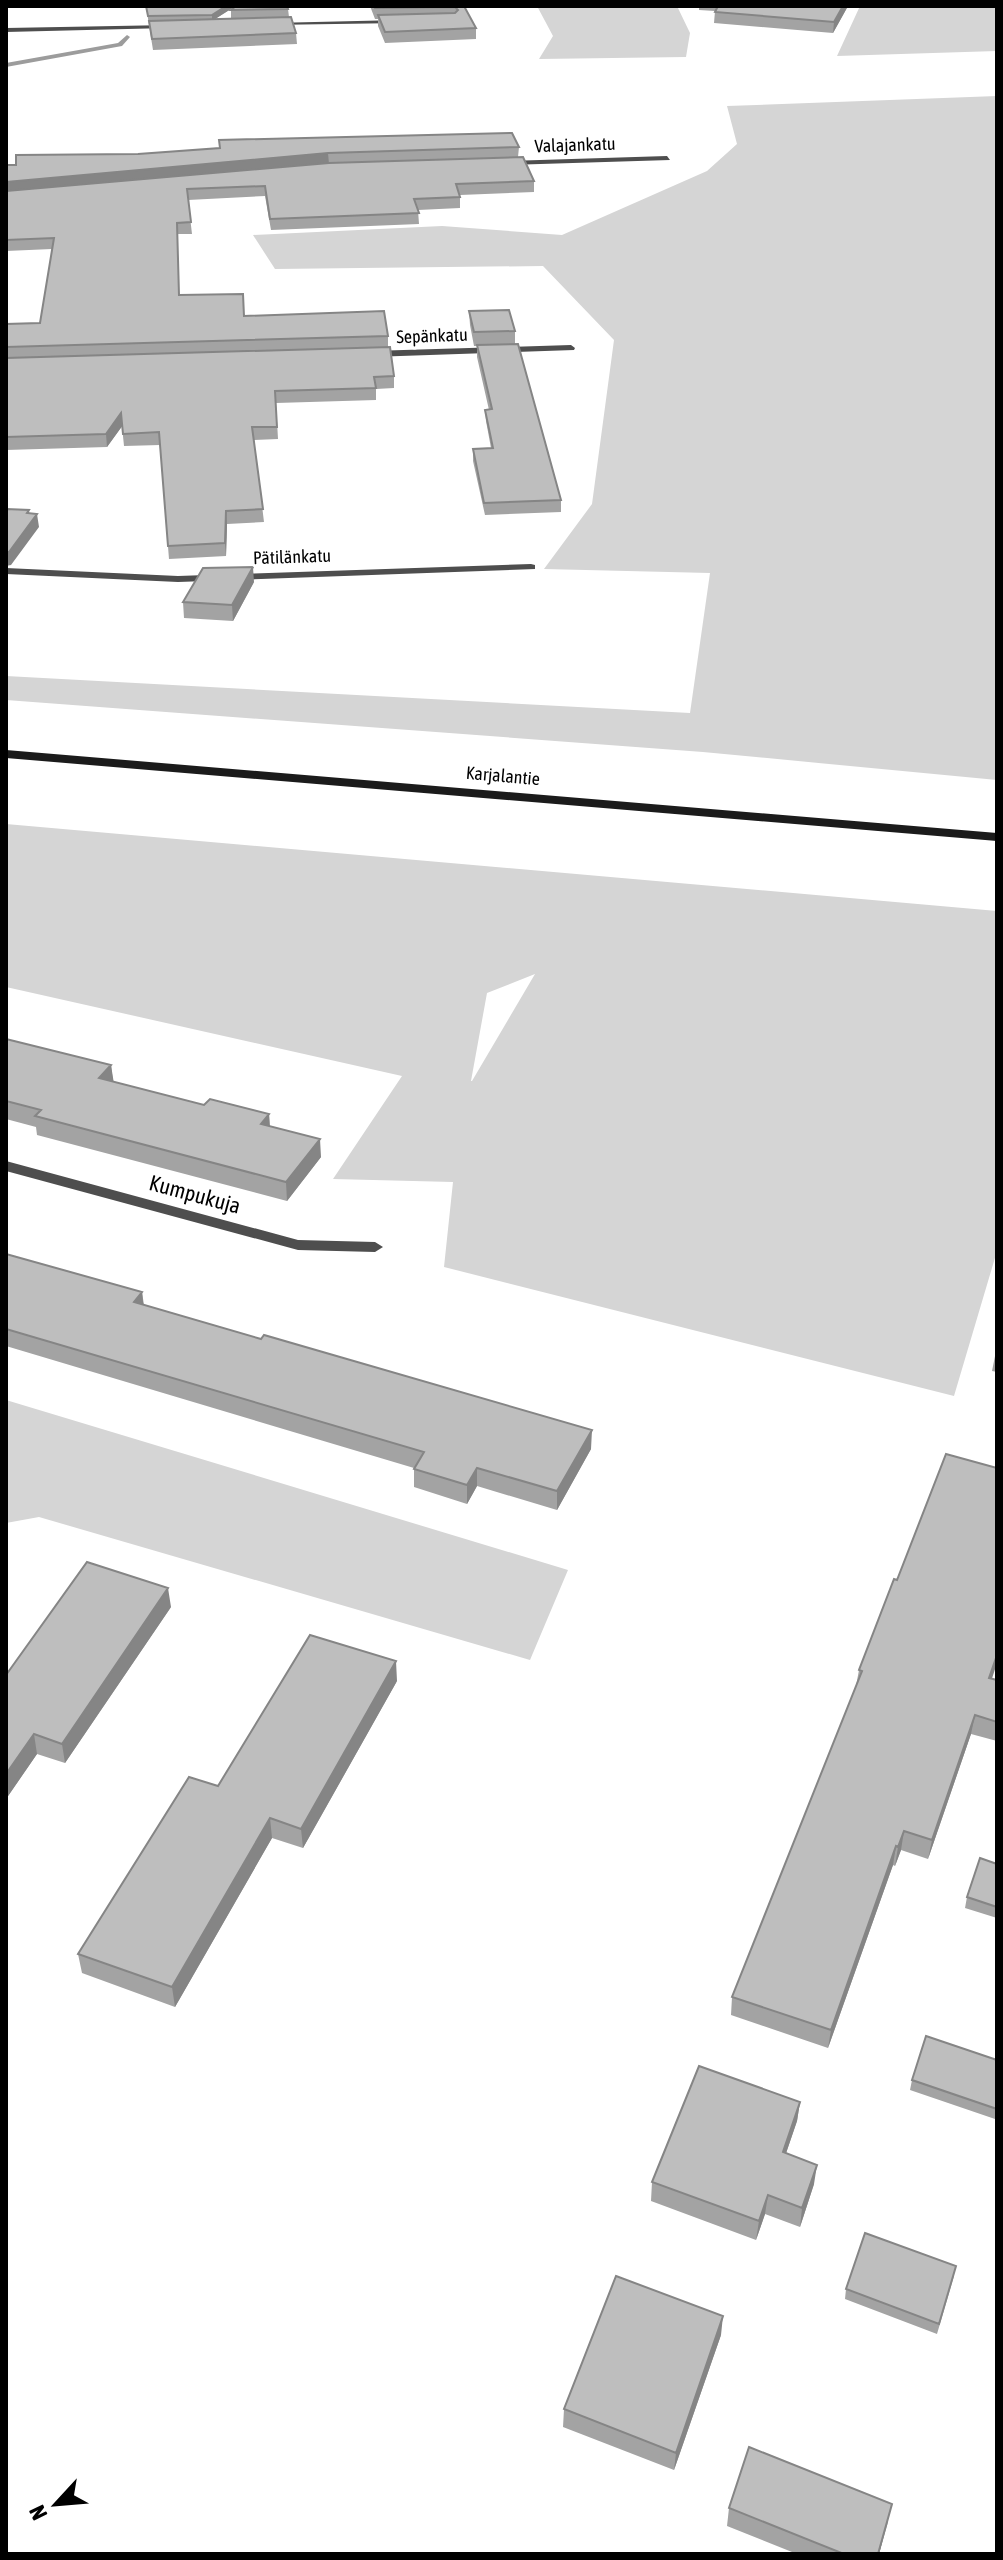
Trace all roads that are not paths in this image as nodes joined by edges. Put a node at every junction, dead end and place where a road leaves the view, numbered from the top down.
1 (405, 22) edge
2 (265, 25) edge
3 (170, 26) edge
4 (6, 30) edge
5 (667, 158) dead end
6 (495, 164) edge
7 (571, 348) dead end
8 (367, 354) edge
9 (531, 567) dead end
10 (6, 571) edge
11 (6, 754) edge
12 (997, 837) edge
13 (6, 1166) edge
14 (375, 1247) dead end

1 - 2 street
3 - 4 street
5 - 6 street, Valajankatu
7 - 8 street, Sepänkatu
9 - 10 street, Pätilänkatu
11 - 12 main road, Karjalantie
13 - 14 street, Kumpukuja

